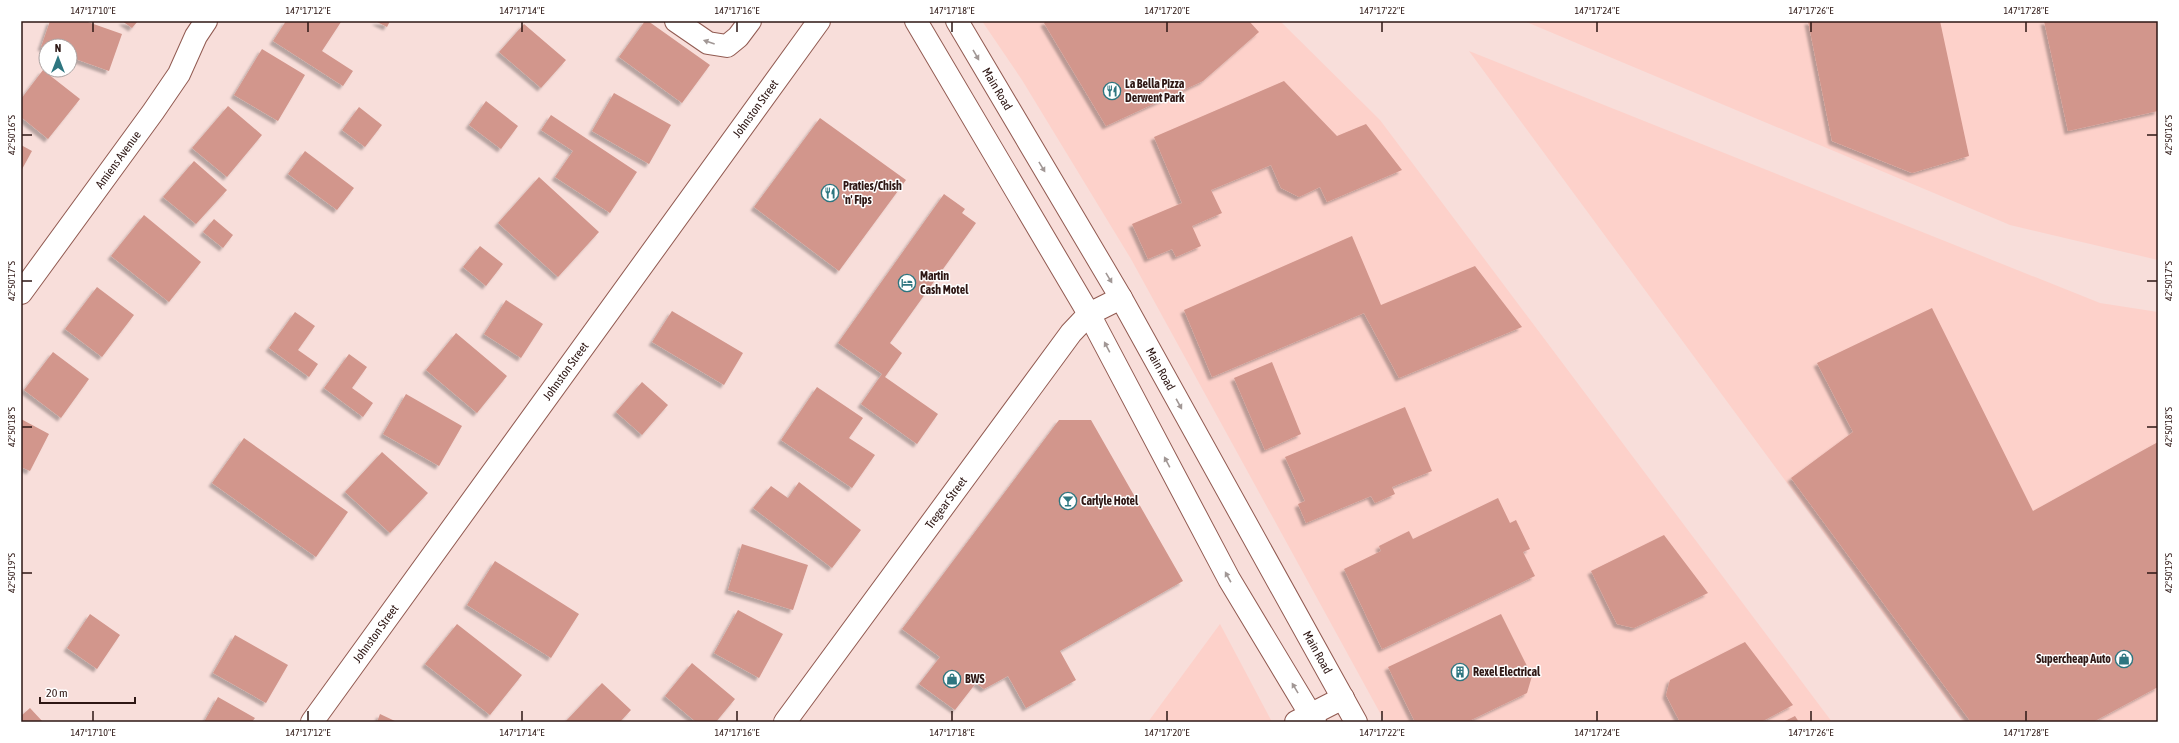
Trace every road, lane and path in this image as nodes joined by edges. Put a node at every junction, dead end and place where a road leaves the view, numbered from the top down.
1 (206, 21) edge
2 (676, 21) edge
3 (750, 21) edge
4 (819, 21) edge
5 (916, 21) edge
6 (957, 21) edge
7 (21, 293) edge
8 (1120, 298) junction
9 (1089, 314) junction
10 (1343, 698) junction
11 (1307, 720) edge
12 (312, 722) edge
13 (785, 722) edge
14 (1356, 722) edge

1 - 7 street, Amiens Avenue
3 -> 2 street
4 - 12 street, Johnston Street
5 - 9 street
6 -> 8 street, Main Road
8 - 9 street, Tregear Street
8 -> 10 street, Main Road
11 -> 9 street
9 - 13 street, Tregear Street
10 - 11 street
10 - 14 street, Main Road

